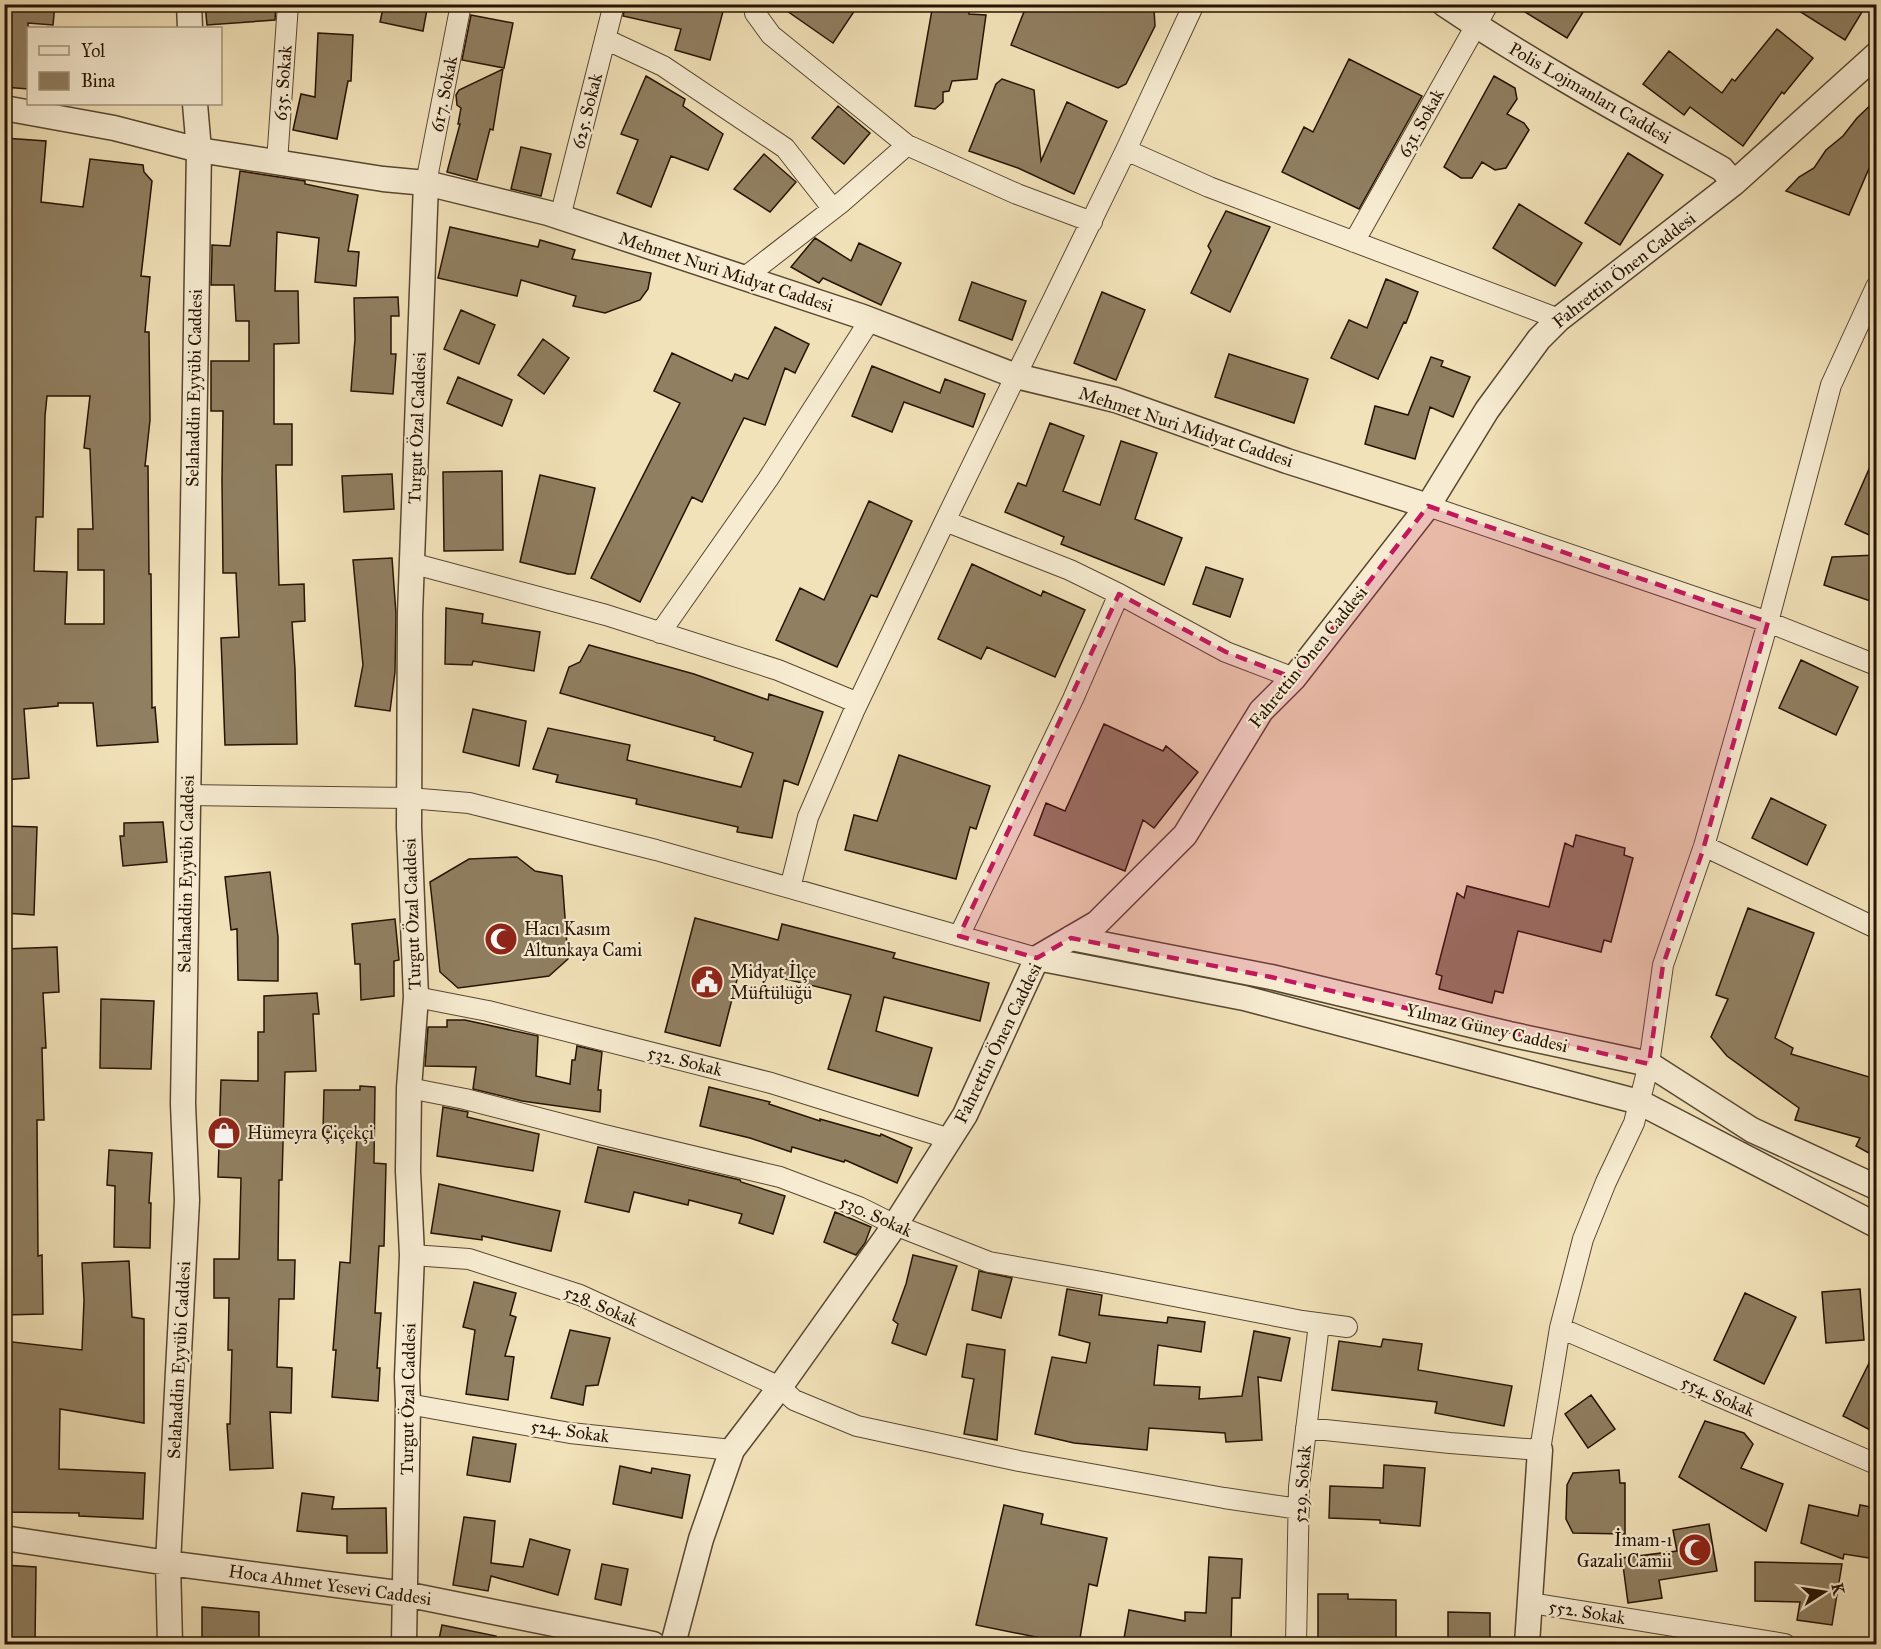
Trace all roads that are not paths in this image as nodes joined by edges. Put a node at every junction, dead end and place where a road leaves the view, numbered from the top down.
1 (189, 4) edge
2 (288, 4) edge
3 (461, 4) edge
4 (614, 4) edge
5 (754, 4) edge
6 (1194, 4) edge
7 (1444, 4) edge
8 (1488, 4) edge
9 (1476, 26) junction
10 (190, 27) edge
11 (605, 39) junction
12 (1876, 55) edge
13 (195, 105) edge
14 (4, 108) edge
15 (907, 145) junction
16 (199, 150) junction
17 (1126, 150) junction
18 (277, 162) junction
19 (426, 183) junction
20 (1734, 183) junction
21 (833, 209) junction
22 (560, 217) junction
23 (1092, 222) junction
24 (1354, 242) junction
25 (744, 278) junction
26 (1876, 287) edge
27 (1559, 319) junction
28 (870, 320) junction
29 (1016, 376) junction
30 (1428, 506) junction
31 (945, 520) junction
32 (411, 563) junction
33 (1119, 594) junction
34 (1768, 622) junction
35 (660, 633) junction
36 (1876, 665) edge
37 (1294, 678) junction
38 (858, 703) junction
39 (187, 795) junction
40 (409, 798) junction
41 (1704, 846) junction
42 (790, 888) junction
43 (1876, 928) edge
44 (959, 936) junction
45 (1071, 939) junction
46 (1037, 957) junction
47 (416, 997) junction
48 (1649, 1064) junction
49 (409, 1088) junction
50 (1639, 1102) junction
51 (950, 1139) junction
52 (1876, 1187) edge
53 (895, 1225) junction
54 (1876, 1225) edge
55 (412, 1255) junction
56 (1319, 1324) junction
57 (1347, 1327) dead end
58 (1560, 1328) junction
59 (780, 1387) junction
60 (408, 1404) junction
61 (1306, 1428) junction
62 (732, 1450) junction
63 (1540, 1450) junction
64 (1876, 1464) edge
65 (1299, 1509) junction
66 (4, 1538) edge
67 (168, 1563) junction
68 (405, 1594) junction
69 (1531, 1603) junction
70 (170, 1644) edge
71 (404, 1644) edge
72 (653, 1644) edge
73 (673, 1644) edge
74 (1296, 1644) edge
75 (1527, 1644) edge
76 (1785, 1644) edge

1 - 10 street
2 - 18 street, 635. Sokak
3 - 19 street, 617. Sokak
4 - 11 street, 625. Sokak
5 - 15 street
6 - 17 street
7 - 9 street, Polis Lojmanları Caddesi
8 - 9 street, 631. Sokak
9 - 20 street, Polis Lojmanları Caddesi
9 - 24 street, 631. Sokak
11 - 21 street
11 - 22 street, 625. Sokak
12 - 20 street, Fahrettin Önen Caddesi
13 - 16 street, Selahaddin Eyyübi Caddesi
14 - 16 street, Mehmet Nuri Midyat Caddesi
15 - 21 street
15 - 23 street
16 - 18 street, Mehmet Nuri Midyat Caddesi
16 - 39 street, Selahaddin Eyyübi Caddesi
17 - 23 street
17 - 24 street
18 - 19 street, Mehmet Nuri Midyat Caddesi
19 - 22 street, Mehmet Nuri Midyat Caddesi
19 - 32 street, Turgut Özal Caddesi
20 - 27 street, Fahrettin Önen Caddesi
21 - 25 street
22 - 25 street, Mehmet Nuri Midyat Caddesi
23 - 29 street
24 - 27 street
25 - 28 street, Mehmet Nuri Midyat Caddesi
26 - 34 street
27 - 30 street, Fahrettin Önen Caddesi
28 - 29 street, Mehmet Nuri Midyat Caddesi
28 - 35 street
29 - 30 street, Mehmet Nuri Midyat Caddesi
29 - 31 street
30 - 34 street
30 - 37 street, Fahrettin Önen Caddesi
31 - 33 street
31 - 38 street
32 - 35 street
32 - 40 street, Turgut Özal Caddesi
33 - 37 street
33 - 44 street
34 - 36 street
34 - 41 street
35 - 38 street
37 - 45 street, Fahrettin Önen Caddesi
38 - 42 street
39 - 40 street
39 - 67 street, Selahaddin Eyyübi Caddesi
40 - 42 street
40 - 47 street, Turgut Özal Caddesi
41 - 43 street
41 - 48 street
42 - 44 street
44 - 46 street
45 - 46 street, Fahrettin Önen Caddesi
45 - 48 street, Yılmaz Güney Caddesi
46 - 50 street
46 - 51 street, Fahrettin Önen Caddesi
47 - 49 street, Turgut Özal Caddesi
47 - 51 street, 532. Sokak
48 - 50 street
48 - 52 street, Yılmaz Güney Caddesi
49 - 53 street, 530. Sokak
49 - 55 street, Turgut Özal Caddesi
50 - 54 street
50 - 58 street
51 - 53 street, Fahrettin Önen Caddesi
53 - 56 street, 530. Sokak
53 - 59 street, Fahrettin Önen Caddesi
55 - 59 street, 528. Sokak
55 - 60 street, Turgut Özal Caddesi
56 - 57 street, 530. Sokak
56 - 61 street, 529. Sokak
58 - 63 street
58 - 64 street, 554. Sokak
59 - 62 street, Fahrettin Önen Caddesi
59 - 65 street, 528. Sokak
60 - 62 street, 524. Sokak
60 - 68 street, Turgut Özal Caddesi
61 - 63 street
61 - 65 street, 529. Sokak
62 - 73 street, Fahrettin Önen Caddesi
63 - 69 street
65 - 74 street, 529. Sokak
66 - 67 street, Hoca Ahmet Yesevi Caddesi
67 - 68 street, Hoca Ahmet Yesevi Caddesi
67 - 70 street, Selahaddin Eyyübi Caddesi
68 - 71 street, Turgut Özal Caddesi
68 - 72 street, Hoca Ahmet Yesevi Caddesi
69 - 75 street
69 - 76 street, 552. Sokak

